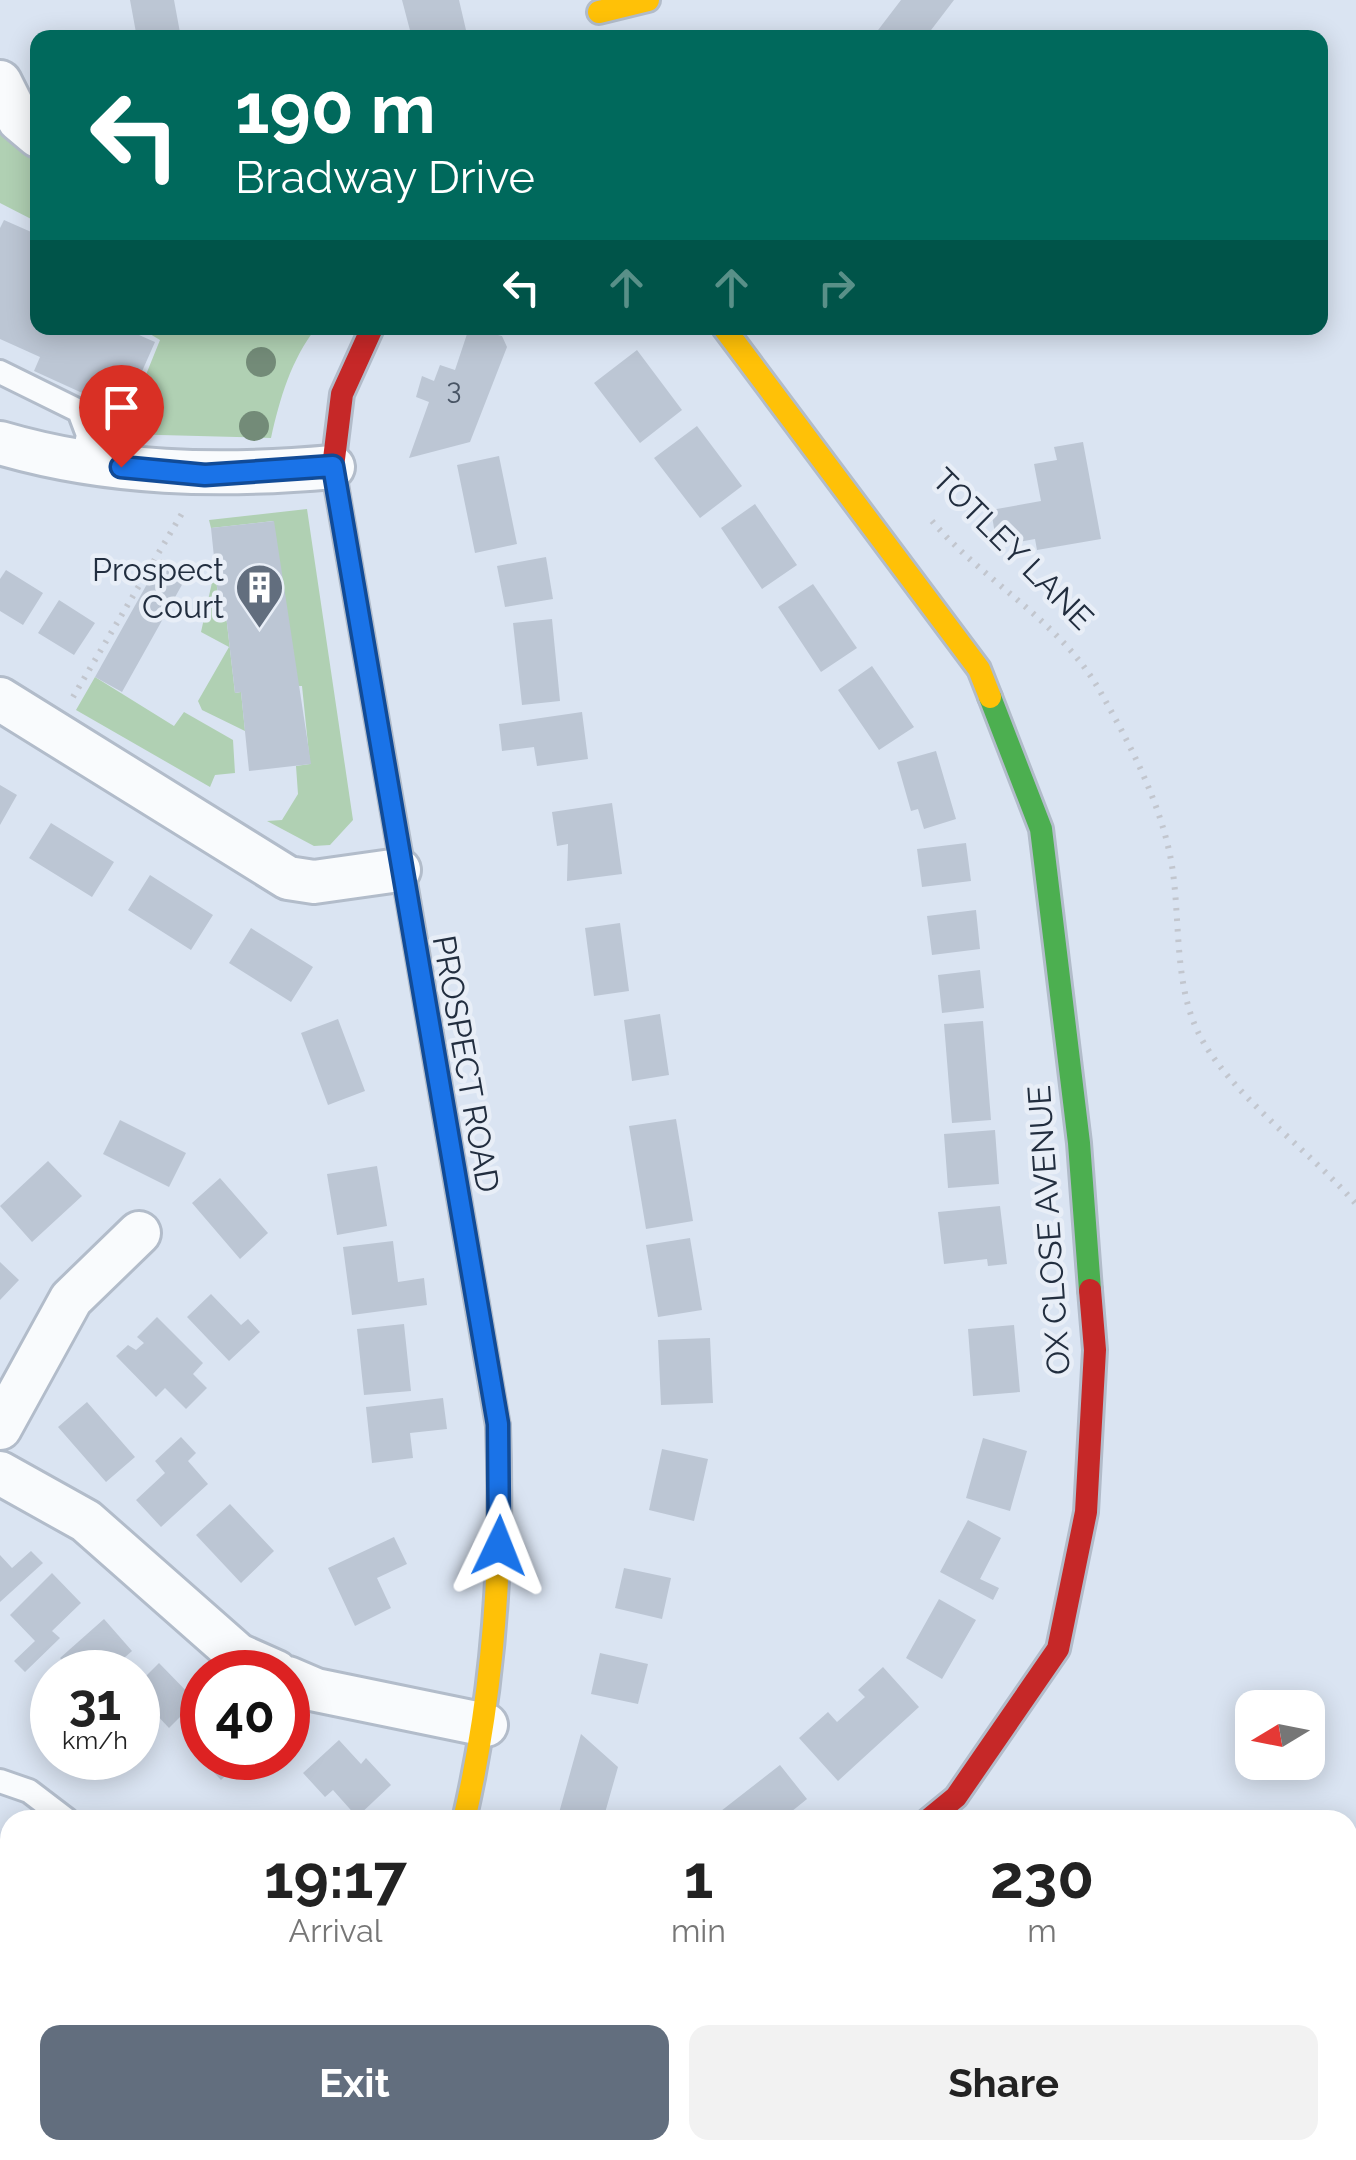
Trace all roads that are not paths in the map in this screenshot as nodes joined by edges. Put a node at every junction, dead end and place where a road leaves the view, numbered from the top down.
1 (648, 0) edge
2 (596, 6) edge
3 (0, 82) edge
4 (30, 129) edge
5 (368, 335) edge
6 (729, 335) edge
7 (0, 372) edge
8 (0, 442) edge
9 (82, 462) junction
10 (333, 466) junction
11 (0, 698) edge
12 (399, 870) junction
13 (139, 1233) dead end
14 (0, 1428) edge
15 (0, 1473) edge
16 (232, 1650) edge
17 (310, 1687) edge
18 (486, 1724) junction
19 (0, 1781) edge
20 (56, 1810) edge
21 (466, 1810) edge
22 (940, 1810) edge

1 - 2 street
3 - 4 street
5 - 10 street, PROSPECT ROAD
6 - 22 street, OX CLOSE AVENUE
7 - 9 lane
8 - 9 street
9 - 10 street
10 - 12 street, PROSPECT ROAD
11 - 12 street
12 - 18 street, PROSPECT ROAD
13 - 14 street
15 - 16 street
17 - 18 street
18 - 21 street, PROSPECT ROAD
19 - 20 lane

